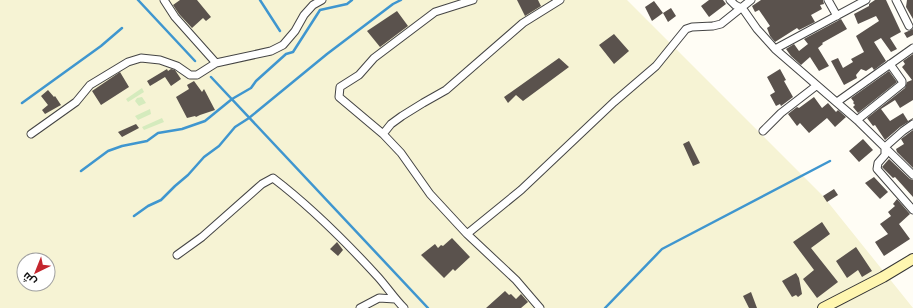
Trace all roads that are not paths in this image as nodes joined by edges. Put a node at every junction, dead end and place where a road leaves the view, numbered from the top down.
1 (164, 0) edge
2 (322, 0) edge
3 (473, 0) edge
4 (560, 0) edge
5 (730, 0) edge
6 (751, 0) edge
7 (828, 0) edge
8 (866, 0) edge
9 (896, 0) edge
10 (741, 7) junction
11 (836, 16) junction
12 (910, 26) dead end
13 (913, 48) edge
14 (774, 49) junction
15 (216, 63) junction
16 (890, 64) junction
17 (816, 86) junction
18 (837, 102) junction
19 (856, 120) junction
20 (913, 124) edge
21 (763, 131) dead end
22 (31, 134) dead end
23 (383, 134) junction
24 (885, 148) junction
25 (913, 175) edge
26 (913, 210) edge
27 (467, 234) junction
28 (177, 256) dead end
29 (913, 259) edge
30 (395, 299) junction
31 (360, 308) edge
32 (404, 308) edge
33 (540, 308) edge
34 (823, 308) edge

1 - 15 street
2 - 15 street
3 - 23 street
4 - 23 street
5 - 10 street
6 - 10 street
7 - 11 street
8 - 11 street
9 - 12 street
10 - 14 street
10 - 27 street
11 - 14 street
13 - 16 street
14 - 17 street
15 - 22 street
16 - 18 street
16 - 19 street
17 - 18 street
17 - 21 street
18 - 19 street
19 - 24 street
20 - 24 street
23 - 27 street
24 - 25 street
24 - 26 street
27 - 33 street
28 - 30 street
29 - 34 street
30 - 31 street
30 - 32 street

